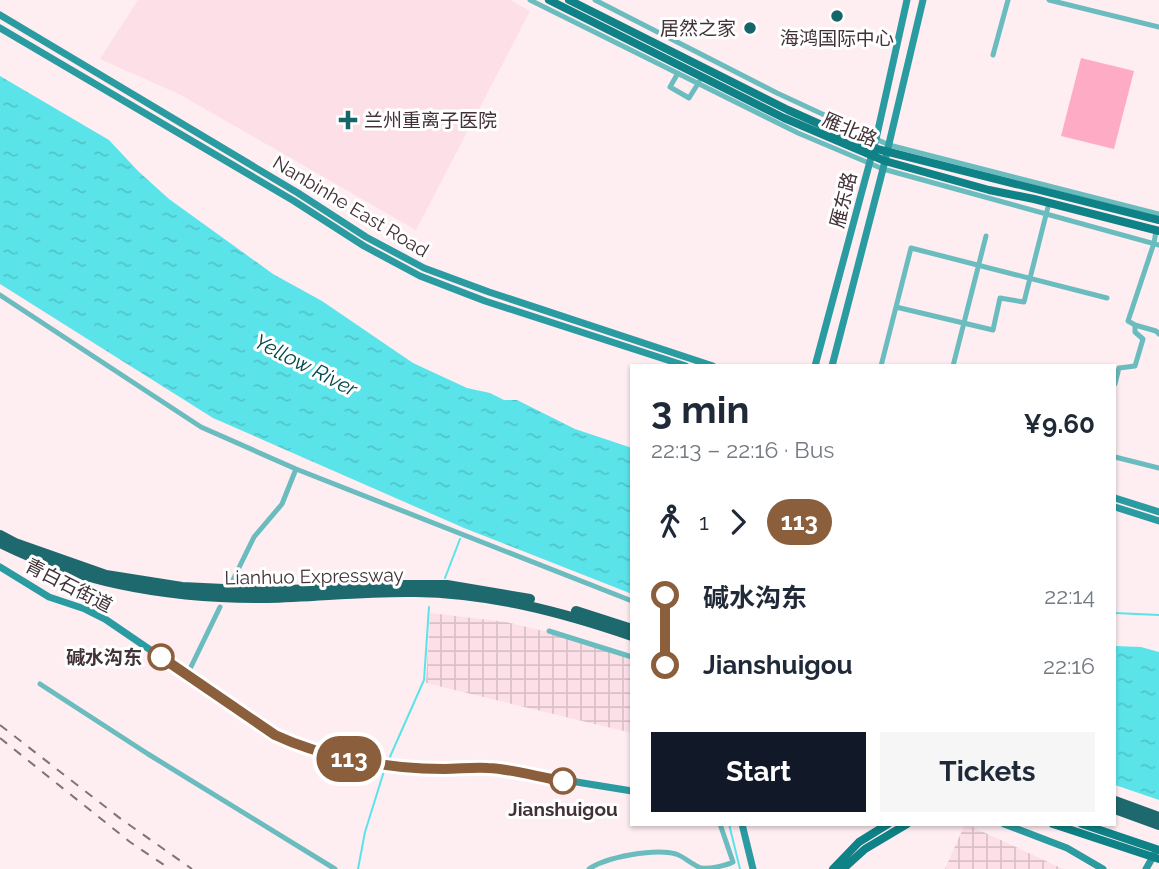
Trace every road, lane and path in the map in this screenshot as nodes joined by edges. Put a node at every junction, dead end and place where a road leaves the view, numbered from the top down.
1 (530, 0) edge
2 (549, 0) edge
3 (569, 0) edge
4 (595, 0) edge
5 (907, 0) edge
6 (923, 0) edge
7 (1008, 0) edge
8 (1049, 0) edge
9 (0, 15) edge
10 (1159, 27) edge
11 (0, 28) edge
12 (993, 55) dead end
13 (678, 73) junction
14 (700, 79) junction
15 (872, 151) junction
16 (886, 157) junction
17 (1049, 203) junction
18 (1045, 214) junction
19 (1159, 214) edge
20 (1159, 220) edge
21 (1157, 231) edge
22 (986, 236) dead end
23 (1156, 244) edge
24 (978, 265) junction
25 (1030, 278) junction
26 (0, 295) edge
27 (1107, 298) dead end
28 (896, 307) junction
29 (963, 323) junction
30 (1135, 325) junction
31 (596, 331) junction
32 (1159, 334) edge
33 (680, 364) edge
34 (706, 364) edge
35 (816, 364) edge
36 (833, 364) edge
37 (882, 364) edge
38 (953, 364) edge
39 (1116, 380) edge
40 (1116, 457) edge
41 (1159, 468) edge
42 (296, 469) junction
43 (1116, 498) edge
44 (1116, 507) edge
45 (1159, 512) edge
46 (1159, 521) edge
47 (0, 536) edge
48 (0, 543) edge
49 (0, 567) edge
50 (230, 586) dead end
51 (630, 600) edge
52 (220, 607) dead end
53 (630, 628) edge
54 (549, 631) dead end
55 (630, 635) edge
56 (630, 656) edge
57 (187, 675) junction
58 (40, 684) dead end
59 (630, 791) edge
60 (1116, 801) edge
61 (1116, 809) edge
62 (1159, 817) edge
63 (1159, 825) edge
64 (721, 826) edge
65 (742, 826) edge
66 (885, 826) edge
67 (904, 826) edge
68 (1009, 826) edge
69 (1060, 826) edge
70 (1087, 826) edge
71 (1157, 854) edge
72 (846, 867) edge
73 (335, 869) edge
74 (589, 869) edge
75 (753, 869) edge
76 (833, 869) edge
77 (1103, 869) edge
78 (1146, 869) edge

1 - 13 street
2 - 14 main road, 雁北路
3 - 15 main road, 雁北路
4 - 15 street
5 - 15 main road, 雁东路
6 - 16 main road, 雁东路
7 - 12 street
8 - 10 street
9 - 31 main road, Nanbinhe East Road
11 - 31 main road, Nanbinhe East Road
13 - 14 street
13 - 14 street
14 - 15 main road, 雁北路
15 - 16 main road, 雁北路
15 - 16 street
15 - 35 main road, 雁东路
16 - 17 main road, 雁北路
16 - 18 street
16 - 19 street
16 - 20 main road, 雁北路
16 - 36 main road, 雁东路
17 - 18 street
17 - 21 main road, 雁北路
18 - 23 street
18 - 25 street
21 - 23 street
22 - 24 street
23 - 30 street
24 - 25 street
24 - 28 street
24 - 29 street
25 - 27 street
25 - 29 street
26 - 42 street
28 - 29 street
28 - 37 street
29 - 38 street
30 - 32 street
30 - 39 street
31 - 33 main road, Nanbinhe East Road
31 - 34 main road, Nanbinhe East Road
40 - 41 street
42 - 50 street
42 - 51 street
43 - 45 main road
44 - 46 main road
47 - 53 highway, Lianhuo Expressway
48 - 55 highway, Lianhuo Expressway
49 - 57 main road, 青白石街道
52 - 57 street
54 - 56 street
57 - 59 main road, 青白石街道
58 - 73 street
60 - 62 highway
61 - 63 highway
64 - 74 street
65 - 75 main road
66 - 76 main road
67 - 72 main road
68 - 77 main road
69 - 71 main road
70 - 71 main road
71 - 78 main road

